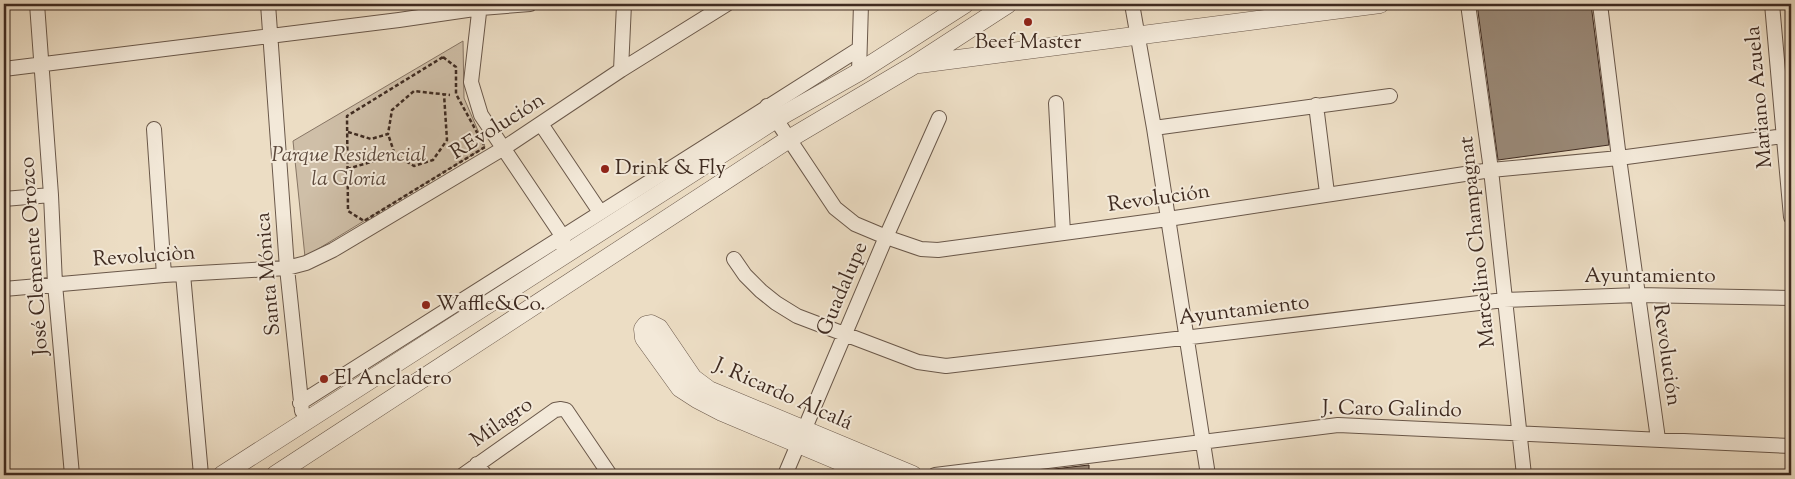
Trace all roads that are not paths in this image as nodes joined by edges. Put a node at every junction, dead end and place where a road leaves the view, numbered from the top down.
1 (37, 4) edge
2 (268, 4) edge
3 (530, 4) edge
4 (624, 4) edge
5 (727, 4) edge
6 (861, 4) edge
7 (965, 4) edge
8 (1008, 4) edge
9 (1132, 4) edge
10 (1380, 4) edge
11 (1468, 4) edge
12 (1600, 4) edge
13 (1772, 4) edge
14 (480, 6) edge
15 (1138, 34) junction
16 (271, 36) junction
17 (859, 49) junction
18 (41, 64) junction
19 (914, 65) junction
20 (4, 69) edge
21 (621, 70) junction
22 (859, 72) junction
23 (1390, 96) dead end
24 (1056, 103) dead end
25 (1316, 105) junction
26 (772, 112) junction
27 (939, 118) dead end
28 (542, 124) junction
29 (1154, 128) junction
30 (154, 129) dead end
31 (1788, 135) edge
32 (789, 139) junction
33 (504, 148) junction
34 (1619, 158) junction
35 (1491, 170) junction
36 (1327, 193) junction
37 (51, 195) junction
38 (4, 199) edge
39 (600, 212) junction
40 (1791, 217) edge
41 (1168, 218) junction
42 (1064, 233) junction
43 (563, 237) junction
44 (886, 237) junction
45 (562, 256) junction
46 (734, 259) dead end
47 (287, 268) junction
48 (183, 274) junction
49 (164, 276) junction
50 (55, 284) junction
51 (4, 289) edge
52 (1638, 295) junction
53 (1791, 298) edge
54 (1504, 300) junction
55 (846, 336) junction
56 (1187, 339) junction
57 (300, 403) junction
58 (303, 422) junction
59 (1520, 433) junction
60 (801, 437) junction
61 (1658, 439) junction
62 (1202, 442) junction
63 (1791, 446) edge
64 (481, 470) edge
65 (72, 475) edge
66 (201, 475) edge
67 (222, 475) edge
68 (275, 475) edge
69 (463, 475) edge
70 (610, 475) edge
71 (785, 475) edge
72 (872, 475) edge
73 (913, 475) edge
74 (935, 475) edge
75 (1208, 475) edge
76 (1524, 475) edge

1 - 18 street, José Clemente Orozco
2 - 16 street, Santa Mónica
3 - 14 street
4 - 21 street
5 - 21 street, REvolución
6 - 17 street
7 - 22 street
8 - 19 street
9 - 15 street
10 - 15 street
11 - 35 street, Marcelino Champagnat
12 - 34 street, Revolución
13 - 31 street, Mariano Azuela
14 - 16 street
14 - 33 street
15 - 19 street
15 - 29 street
16 - 18 street
16 - 47 street, Santa Mónica
17 - 22 street
17 - 26 street
18 - 20 street
18 - 37 street, José Clemente Orozco
19 - 32 street
21 - 28 street, REvolución
22 - 26 street
23 - 25 street
24 - 42 street
25 - 29 street
25 - 36 street
26 - 32 street, Revolución
26 - 39 street
26 - 45 street
27 - 44 street, Guadalupe
28 - 33 street, REvolución
28 - 39 street
29 - 41 street
30 - 49 street
31 - 34 street, Revolución
31 - 40 street, Mariano Azuela
32 - 44 street, Revolución
32 - 68 street
33 - 43 street
33 - 47 street, REvolución
34 - 35 street, Revolución
34 - 52 street, Revolución
35 - 36 street, Revolución
35 - 54 street, Marcelino Champagnat
36 - 41 street, Revolución
37 - 38 street
37 - 50 street, José Clemente Orozco
39 - 43 street
41 - 42 street, Revolución
41 - 56 street
42 - 44 street, Revolución
43 - 45 street
43 - 57 street
44 - 55 street, Guadalupe
45 - 58 street
46 - 55 street, Ayuntamiento
47 - 48 street, Revoluciòn
47 - 57 street, Santa Mónica
48 - 49 street, Revoluciòn
48 - 66 street
49 - 50 street, Revoluciòn
50 - 51 street, Revoluciòn
50 - 65 street, José Clemente Orozco
52 - 53 street, Ayuntamiento
52 - 54 street, Ayuntamiento
52 - 61 street, Revolución
54 - 56 street, Ayuntamiento
54 - 59 street, Marcelino Champagnat
55 - 56 street, Ayuntamiento
55 - 60 street, Guadalupe
56 - 62 street
57 - 58 street, Santa Mónica
58 - 67 street
59 - 61 street, J. Caro Galindo
59 - 62 street, J. Caro Galindo
59 - 76 street, Marcelino Champagnat
60 - 60 street, J. Ricardo Alcalá
60 - 71 street, Guadalupe
60 - 72 street, J. Ricardo Alcalá
60 - 73 street, J. Ricardo Alcalá
61 - 63 street, J. Caro Galindo
62 - 74 street, J. Caro Galindo
62 - 75 street
64 - 69 street, Milagro
64 - 70 street, Milagro

